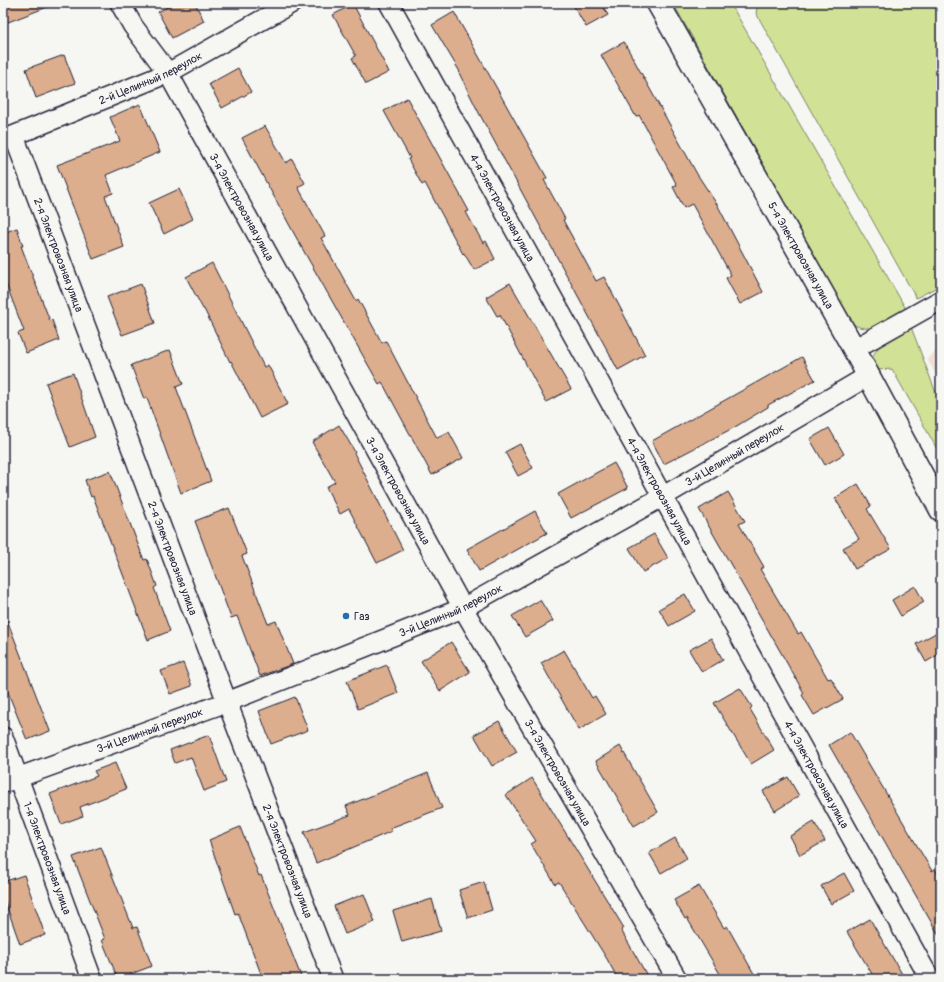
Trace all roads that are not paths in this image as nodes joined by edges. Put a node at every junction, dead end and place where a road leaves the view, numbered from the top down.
1 (120, 3) edge
2 (292, 3) edge
3 (389, 3) edge
4 (658, 3) edge
5 (168, 73) junction
6 (8, 138) edge
7 (941, 300) edge
8 (854, 349) junction
9 (868, 376) junction
10 (662, 497) junction
11 (941, 510) edge
12 (462, 608) junction
13 (227, 702) junction
14 (3, 737) edge
15 (11, 780) edge
16 (92, 979) edge
17 (334, 979) edge
18 (677, 979) edge
19 (930, 979) edge

1 - 5 street, 3-я Электровозная улица
2 - 5 street, 2-й Целинный переулок
3 - 10 street, 4-я Электровозная улица
4 - 8 street, 5-я Электровозная улица
5 - 6 street, 2-й Целинный переулок
5 - 12 street, 3-я Электровозная улица
6 - 13 street, 2-я Электровозная улица
7 - 8 street
8 - 9 street, 5-я Электровозная улица
9 - 10 street, 3-й Целинный переулок
9 - 11 street, 5-я Электровозная улица
10 - 12 street, 3-й Целинный переулок
10 - 19 street, 4-я Электровозная улица
12 - 13 street, 3-й Целинный переулок
12 - 18 street, 3-я Электровозная улица
13 - 15 street, 3-й Целинный переулок
13 - 17 street, 2-я Электровозная улица
14 - 15 street, 1-я Электровозная улица
15 - 16 street, 1-я Электровозная улица

